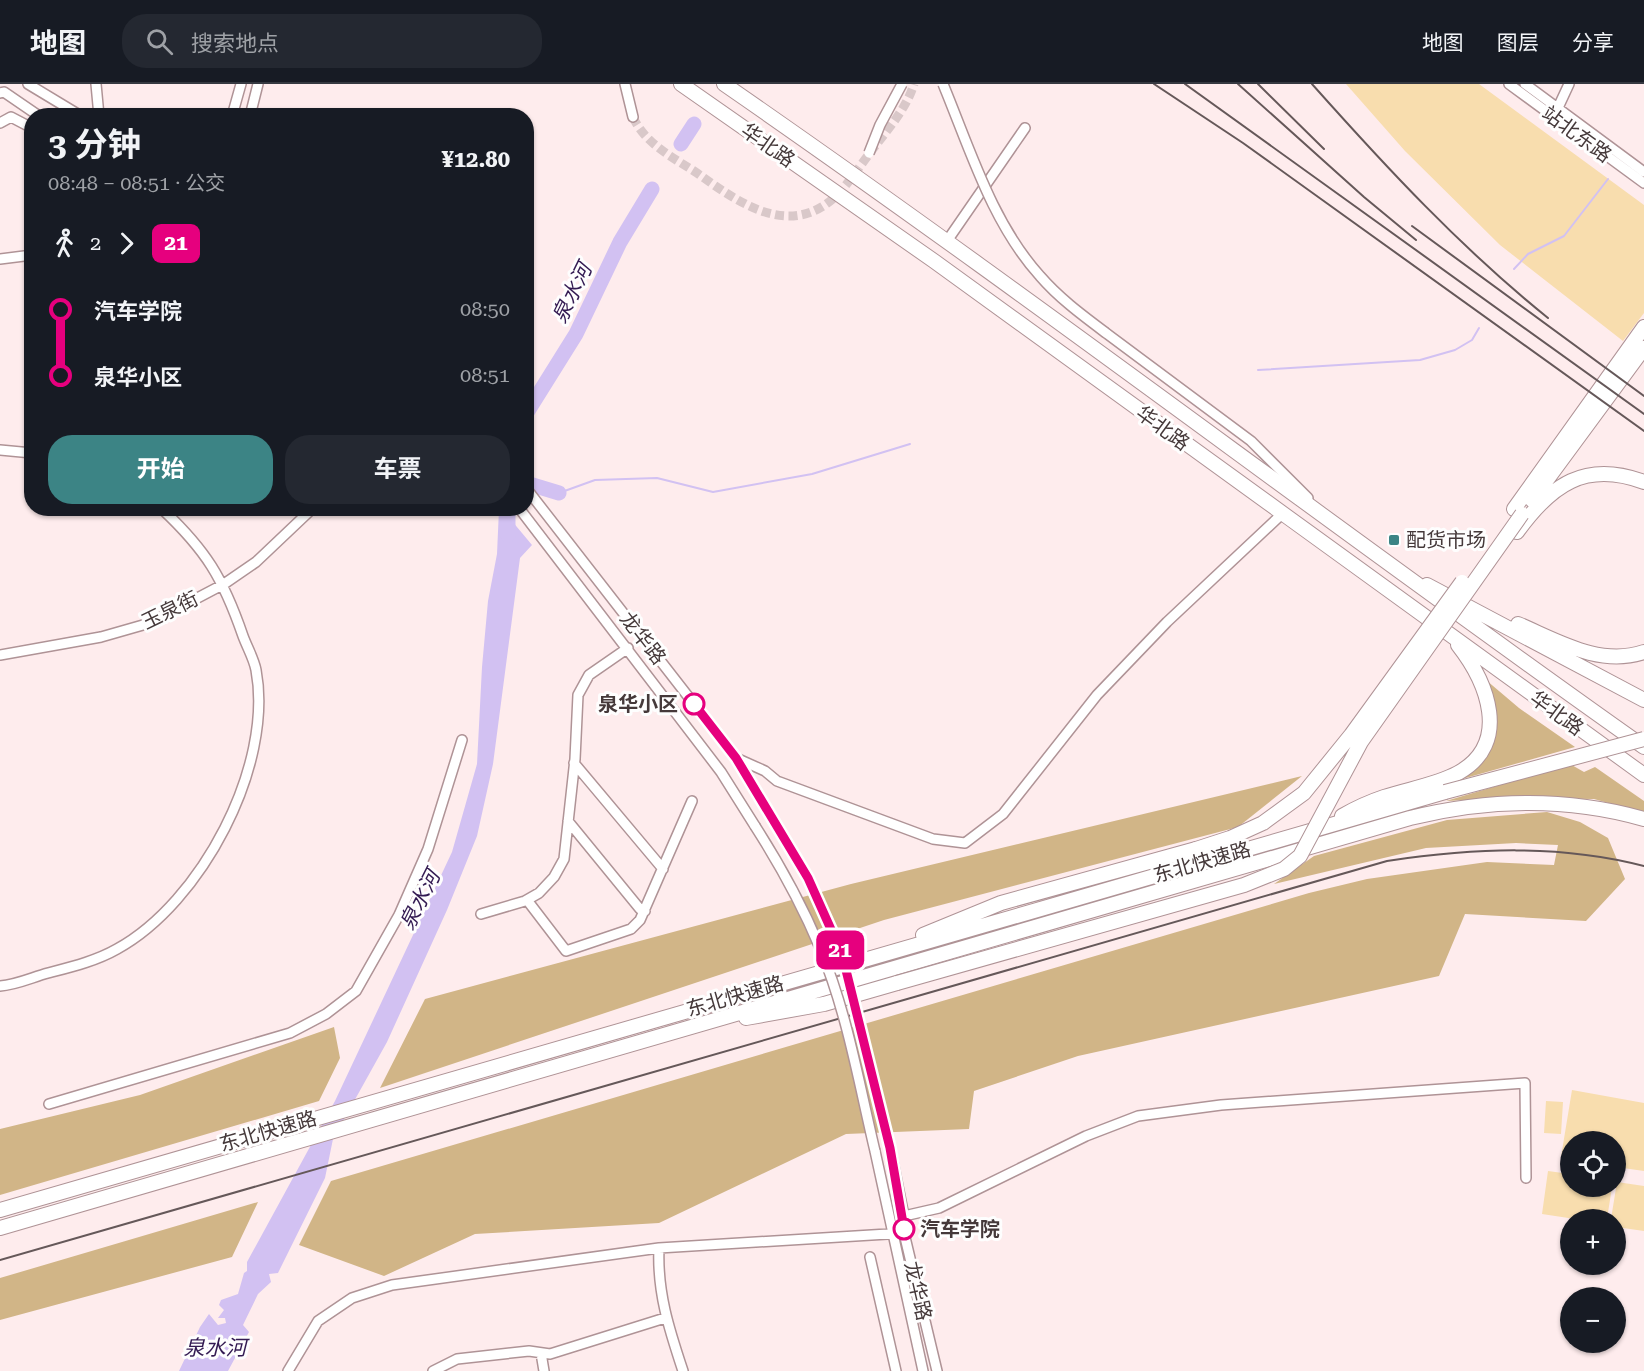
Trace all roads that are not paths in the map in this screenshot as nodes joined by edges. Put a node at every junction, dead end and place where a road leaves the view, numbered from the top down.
1 (28, 84) edge
2 (96, 84) edge
3 (242, 84) edge
4 (258, 84) edge
5 (625, 84) edge
6 (681, 84) edge
7 (724, 84) edge
8 (902, 84) edge
9 (943, 84) edge
10 (1509, 84) edge
11 (1525, 84) edge
12 (1569, 84) edge
13 (0, 93) edge
14 (27, 108) edge
15 (68, 108) edge
16 (98, 108) edge
17 (234, 108) edge
18 (252, 108) edge
19 (1556, 112) junction
20 (633, 117) tunnel mouth
21 (0, 123) edge
22 (24, 124) edge
23 (1025, 128) dead end
24 (869, 153) dead end
25 (1644, 172) edge
26 (1644, 183) edge
27 (947, 242) junction
28 (24, 256) edge
29 (0, 259) edge
30 (1644, 327) edge
31 (1644, 348) edge
32 (0, 450) edge
33 (24, 452) edge
34 (1644, 482) edge
35 (534, 498) edge
36 (1282, 514) junction
37 (1521, 514) junction
38 (1324, 515) junction
39 (169, 516) edge
40 (305, 516) edge
41 (525, 516) edge
42 (1390, 567) junction
43 (224, 584) junction
44 (1483, 613) junction
45 (1444, 631) junction
46 (628, 648) junction
47 (1644, 652) edge
48 (0, 655) edge
49 (1640, 695) edge
50 (1644, 739) edge
51 (462, 740) dead end
52 (1644, 747) edge
53 (736, 758) junction
54 (574, 763) junction
55 (1644, 775) edge
56 (693, 801) dead end
57 (1644, 819) edge
58 (568, 821) junction
59 (1317, 829) junction
60 (663, 869) junction
61 (527, 900) junction
62 (645, 911) junction
63 (481, 914) dead end
64 (878, 955) junction
65 (0, 986) edge
66 (697, 1025) junction
67 (49, 1104) dead end
68 (1526, 1178) dead end
69 (0, 1210) edge
70 (904, 1216) junction
71 (0, 1228) edge
72 (890, 1233) junction
73 (904, 1233) junction
74 (659, 1248) junction
75 (870, 1257) dead end
76 (665, 1318) junction
77 (542, 1353) junction
78 (288, 1371) edge
79 (433, 1371) edge
80 (544, 1371) edge
81 (683, 1371) edge
82 (896, 1371) edge
83 (923, 1371) edge
84 (937, 1371) edge

1 - 15 street
2 - 16 street
3 - 17 street
4 - 18 street
5 - 20 street
6 - 36 highway, 华北路
7 - 27 highway, 华北路
8 - 24 street, bridge
9 - 38 street, bridge
10 - 19 street, 站北东路
11 - 19 street, 站北东路
12 - 19 street
13 - 14 street
19 - 25 street, 站北东路
19 - 26 street, 站北东路
21 - 22 street
23 - 27 street
27 - 38 highway, 华北路
28 - 29 street
30 - 37 highway
31 - 37 highway
32 - 33 street
34 - 37 highway
35 - 53 street, 龙华路
36 - 45 highway, 华北路
36 - 53 street
37 - 64 highway, bridge
37 - 66 highway, bridge
38 - 42 highway, 华北路
39 - 43 street
40 - 43 street, 玉泉街
41 - 46 street, 龙华路
42 - 44 highway
42 - 52 highway, 华北路
43 - 48 street, 玉泉街
43 - 65 street
44 - 47 highway
44 - 49 highway
45 - 55 highway, 华北路
45 - 59 highway
46 - 54 street
46 - 72 street, 龙华路, bridge
50 - 59 highway, 东北快速路, bridge
51 - 67 street
53 - 70 street, 龙华路, bridge
54 - 58 street
54 - 60 street
56 - 60 street
57 - 66 highway, 东北快速路
58 - 61 street
58 - 62 street
59 - 64 highway, 东北快速路
60 - 62 street
61 - 62 street
61 - 63 street
64 - 69 highway, 东北快速路
66 - 71 highway, 东北快速路
68 - 70 street
70 - 73 street, 龙华路
72 - 73 street
72 - 74 street
72 - 83 street, 龙华路
73 - 84 street, 龙华路
74 - 76 street
74 - 78 street
75 - 82 street
76 - 77 street
76 - 81 street
77 - 79 street
77 - 80 street

